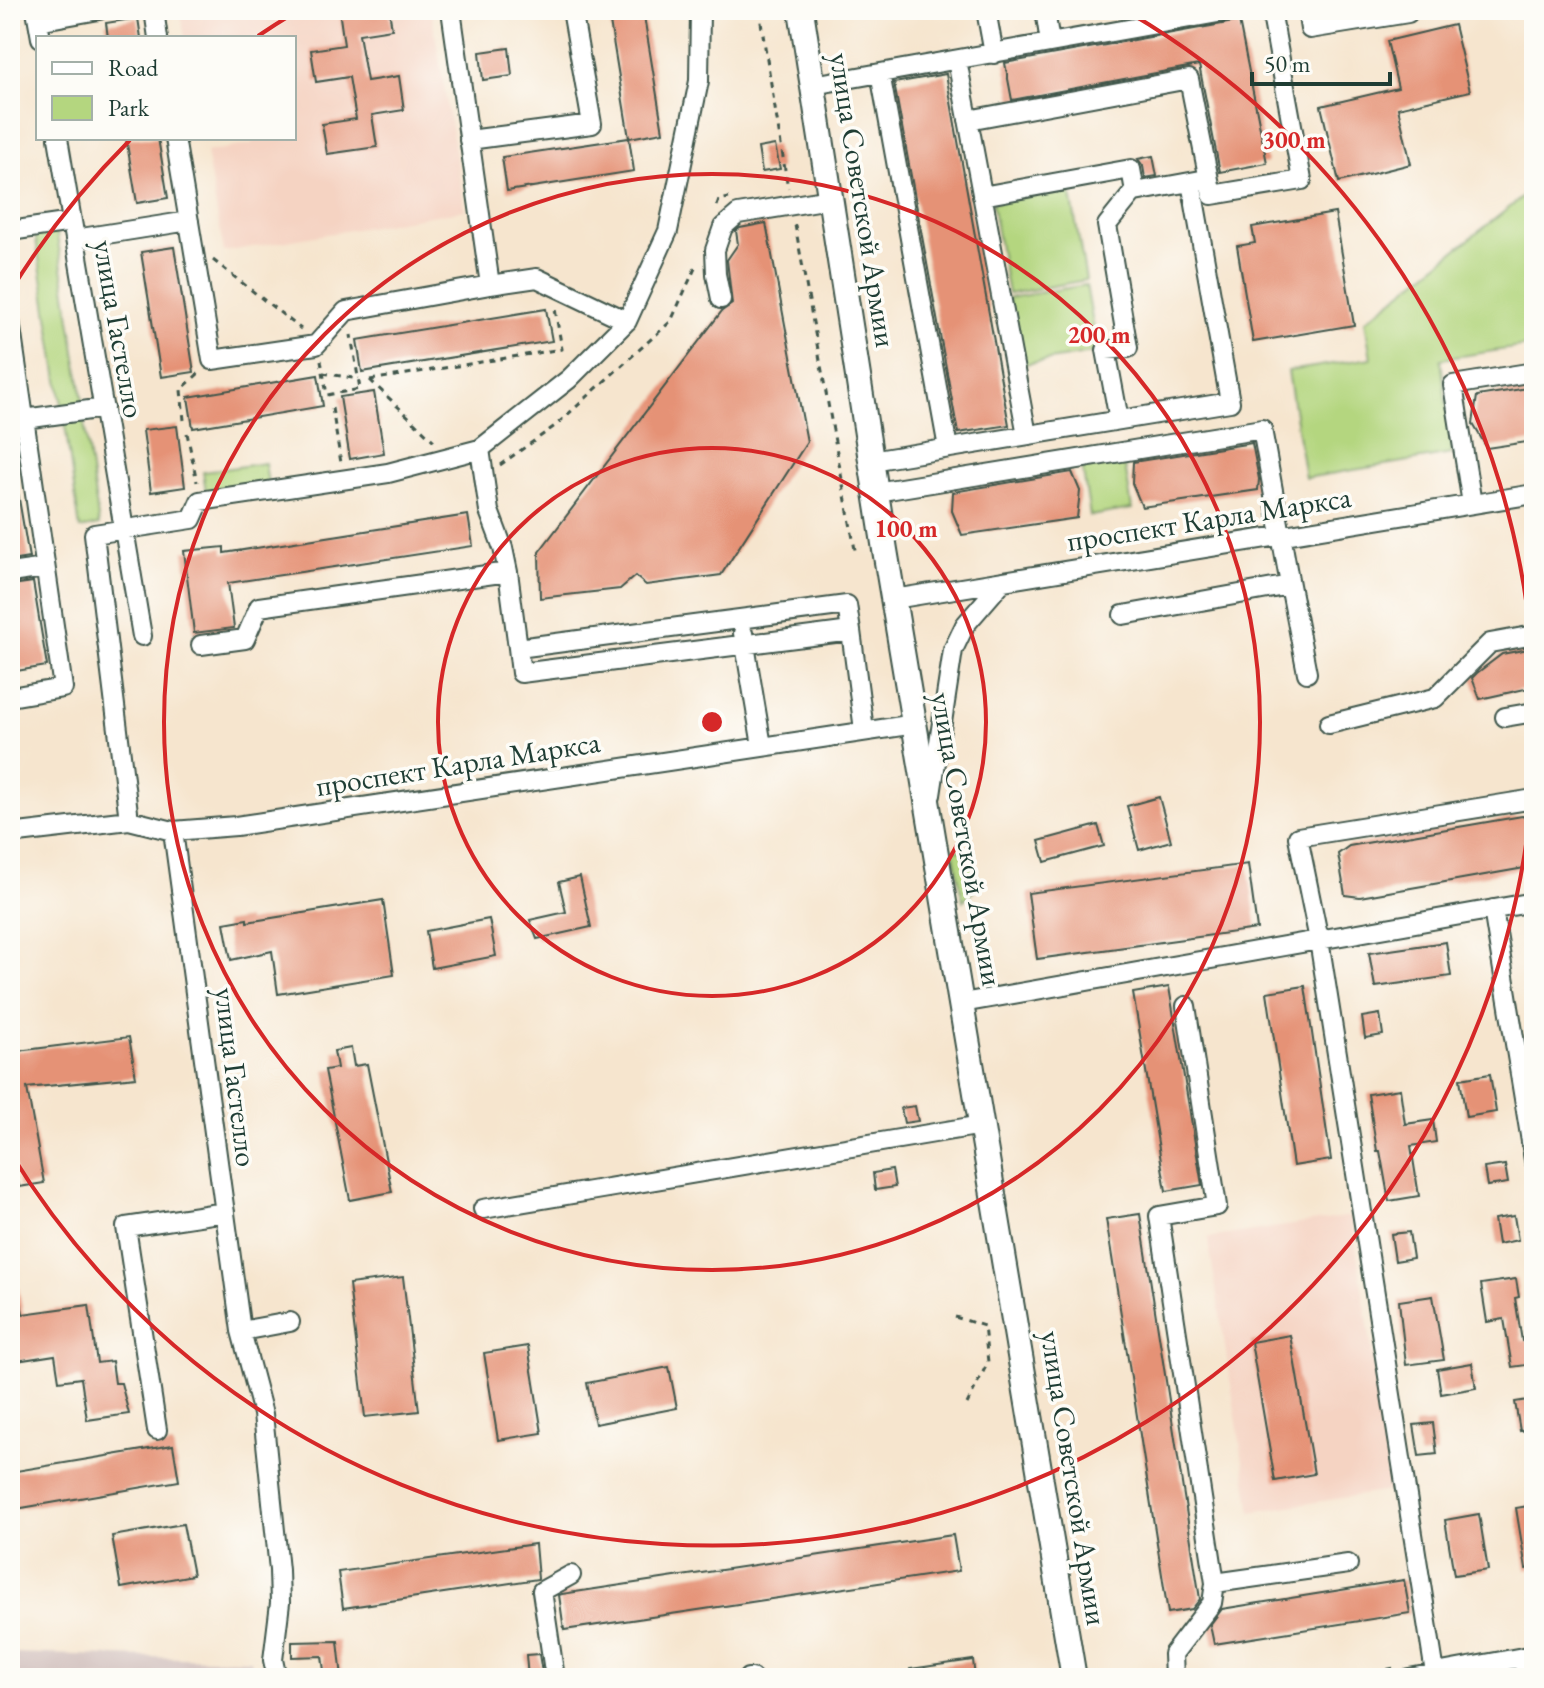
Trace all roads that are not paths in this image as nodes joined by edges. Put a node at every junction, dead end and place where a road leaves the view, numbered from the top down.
1 (99, 10) edge
2 (154, 10) edge
3 (451, 10) edge
4 (572, 10) edge
5 (700, 10) edge
6 (801, 10) edge
7 (986, 10) edge
8 (1045, 10) edge
9 (1235, 10) edge
10 (1271, 10) edge
11 (1307, 10) edge
12 (1409, 10) edge
13 (1154, 17) edge
14 (38, 23) edge
15 (158, 36) edge
16 (1050, 43) junction
17 (994, 54) junction
18 (957, 60) junction
19 (880, 73) junction
20 (813, 85) junction
21 (968, 120) junction
22 (58, 140) edge
23 (175, 140) edge
24 (469, 140) junction
25 (1200, 181) junction
26 (1135, 190) junction
27 (982, 196) junction
28 (830, 199) junction
29 (189, 221) junction
30 (74, 230) junction
31 (10, 231) edge
32 (490, 285) junction
33 (721, 299) dead end
34 (10, 321) edge
35 (627, 321) junction
36 (11, 342) edge
37 (1534, 372) edge
38 (104, 408) junction
39 (17, 420) edge
40 (1116, 420) junction
41 (1027, 435) junction
42 (948, 448) junction
43 (480, 449) junction
44 (871, 461) junction
45 (876, 492) junction
46 (1534, 494) edge
47 (1472, 504) junction
48 (124, 529) junction
49 (1280, 536) junction
50 (45, 568) junction
51 (508, 572) junction
52 (10, 573) edge
53 (1003, 581) junction
54 (1290, 585) junction
55 (894, 599) junction
56 (1123, 615) dead end
57 (740, 619) junction
58 (851, 631) junction
59 (1534, 635) edge
60 (142, 636) dead end
61 (201, 645) dead end
62 (745, 645) junction
63 (518, 648) junction
64 (1307, 673) dead end
65 (10, 697) edge
66 (1534, 712) edge
67 (1505, 717) dead end
68 (915, 724) junction
69 (1329, 724) dead end
70 (864, 730) junction
71 (762, 746) junction
72 (1534, 799) edge
73 (929, 806) junction
74 (129, 820) junction
75 (173, 831) junction
76 (10, 834) edge
77 (1534, 902) edge
78 (1493, 909) junction
79 (1319, 940) junction
80 (962, 1003) junction
81 (1186, 1006) dead end
82 (982, 1125) junction
83 (1534, 1160) edge
84 (483, 1209) dead end
85 (225, 1212) junction
86 (290, 1322) dead end
87 (241, 1331) junction
88 (157, 1430) dead end
89 (1348, 1564) dead end
90 (571, 1575) dead end
91 (1215, 1583) junction
92 (1528, 1656) edge
93 (1423, 1673) edge
94 (277, 1678) edge
95 (555, 1678) edge
96 (1074, 1678) edge
97 (1174, 1678) edge
98 (1526, 1678) edge

1 - 14 street
2 - 15 street
3 - 24 street
4 - 24 street
5 - 35 street
6 - 20 main road, улица Советской Армии
7 - 17 street
8 - 16 street
9 - 13 street
10 - 25 street
11 - 12 street
13 - 16 street
16 - 17 street
17 - 18 street
18 - 19 street
18 - 21 street
19 - 20 street
19 - 42 street
20 - 28 main road, улица Советской Армии
21 - 25 street
21 - 27 street
22 - 30 street, улица Гастелло
23 - 29 street
24 - 32 street
25 - 26 street
25 - 40 street
26 - 27 street
26 - 40 street
27 - 41 street
28 - 33 street
28 - 44 main road, улица Советской Армии
29 - 30 street
29 - 32 street
30 - 31 street
30 - 38 street, улица Гастелло
32 - 35 street
34 - 36 street
35 - 43 street
36 - 39 street
37 - 47 street
38 - 39 street
38 - 48 street, улица Гастелло
39 - 50 street
40 - 41 street
41 - 42 street
42 - 44 street
43 - 48 street
43 - 51 street
44 - 45 main road, улица Советской Армии
45 - 49 street
45 - 55 main road, улица Советской Армии
46 - 47 street, проспект Карла Маркса
47 - 49 street, проспект Карла Маркса
48 - 60 street, улица Гастелло
48 - 74 street
49 - 53 street, проспект Карла Маркса
49 - 54 street
50 - 52 street
50 - 65 street
51 - 61 street
51 - 63 street
53 - 55 street, проспект Карла Маркса
53 - 73 street
54 - 56 street
54 - 64 street
55 - 68 main road, улица Советской Армии
57 - 58 street
57 - 62 street
57 - 63 street
58 - 62 street
58 - 70 street
59 - 69 street
62 - 63 street
62 - 71 street
66 - 67 street
68 - 70 street, проспект Карла Маркса
68 - 73 main road, улица Советской Армии
70 - 71 street, проспект Карла Маркса
71 - 75 street, проспект Карла Маркса
72 - 79 street
73 - 80 main road, улица Советской Армии
74 - 75 street, проспект Карла Маркса
74 - 76 street, проспект Карла Маркса
75 - 85 street, улица Гастелло
77 - 78 street
78 - 79 street
78 - 83 street
79 - 80 street
79 - 93 street
80 - 82 main road, улица Советской Армии
81 - 91 street
82 - 84 street
82 - 96 main road, улица Советской Армии
85 - 87 street, улица Гастелло
85 - 88 street
86 - 87 street
87 - 94 street, улица Гастелло
89 - 91 street
90 - 95 street
91 - 97 street
92 - 93 street
92 - 98 street

